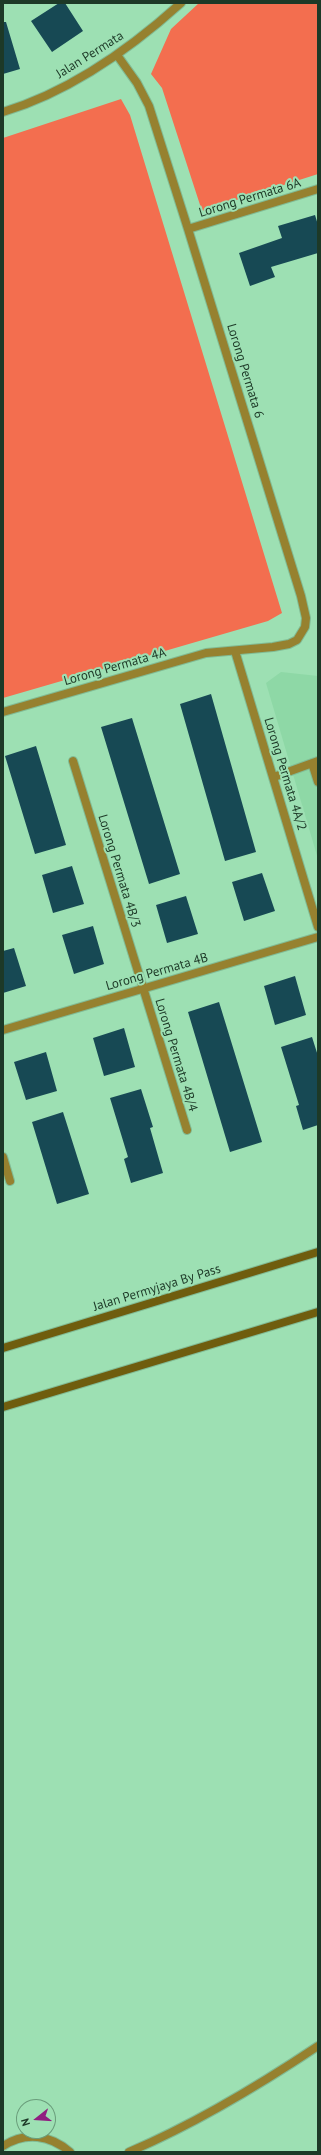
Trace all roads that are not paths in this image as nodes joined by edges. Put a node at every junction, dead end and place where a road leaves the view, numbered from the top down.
1 (181, 3) edge
2 (117, 55) junction
3 (3, 112) edge
4 (318, 190) edge
5 (188, 229) junction
6 (235, 651) junction
7 (3, 712) edge
8 (73, 761) dead end
9 (315, 762) edge
10 (274, 777) junction
11 (318, 782) edge
12 (318, 927) edge
13 (318, 937) edge
14 (143, 988) junction
15 (3, 1030) edge
16 (187, 1130) dead end
17 (3, 1157) edge
18 (10, 1180) dead end
19 (318, 1252) edge
20 (318, 1312) edge
21 (3, 1348) edge
22 (3, 1407) edge
23 (318, 2046) edge
24 (3, 2146) edge
25 (70, 2152) edge
26 (129, 2152) edge

1 - 2 street, Jalan Permata
2 - 3 street, Jalan Permata
2 - 5 street, Lorong Permata 6
4 - 5 street, Lorong Permata 6A
5 - 6 street, Lorong Permata 6
6 - 7 street, Lorong Permata 4A
6 - 10 street, Lorong Permata 4A/2
8 - 14 street, Lorong Permata 4B/3
9 - 10 street
9 - 11 street
10 - 12 street, Lorong Permata 4A/2
13 - 14 street, Lorong Permata 4B
14 - 15 street, Lorong Permata 4B
14 - 16 street, Lorong Permata 4B/4
17 - 18 street
19 - 21 main road, Jalan Permyjaya By Pass
20 - 22 main road
23 - 26 street
24 - 25 street

